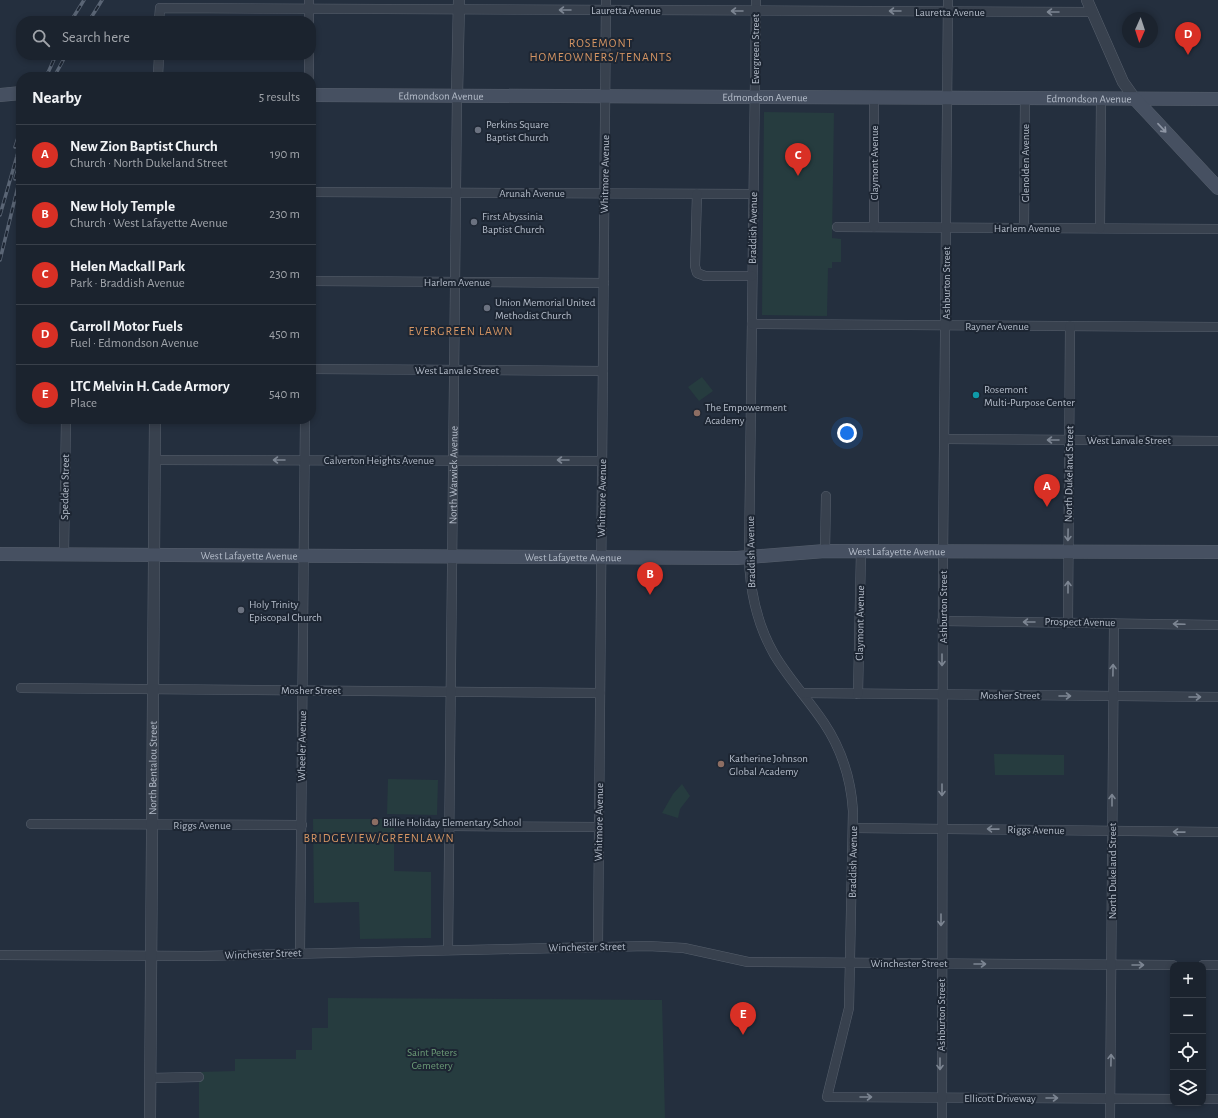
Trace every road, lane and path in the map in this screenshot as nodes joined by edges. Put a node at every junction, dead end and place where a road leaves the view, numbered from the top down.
1 (606, 0) edge
2 (756, 0) edge
3 (948, 0) edge
4 (1087, 0) edge
5 (309, 4) edge
6 (458, 5) edge
7 (606, 10) junction
8 (756, 11) junction
9 (948, 12) junction
10 (1092, 12) junction
11 (159, 16) edge
12 (309, 16) edge
13 (159, 60) edge
14 (309, 60) edge
15 (158, 72) edge
16 (309, 72) edge
17 (16, 93) edge
18 (0, 95) edge
19 (316, 95) edge
20 (457, 96) junction
21 (606, 97) junction
22 (755, 98) junction
23 (874, 98) junction
24 (948, 98) junction
25 (1025, 99) junction
26 (1100, 99) junction
27 (1135, 99) junction
28 (1218, 99) edge
29 (1218, 188) edge
30 (316, 192) edge
31 (456, 193) junction
32 (605, 194) junction
33 (697, 194) junction
34 (753, 194) junction
35 (837, 227) dead end
36 (874, 227) junction
37 (946, 228) junction
38 (1024, 228) junction
39 (1100, 228) junction
40 (1218, 229) edge
41 (752, 276) junction
42 (316, 281) edge
43 (455, 282) junction
44 (604, 282) junction
45 (752, 324) junction
46 (946, 325) junction
47 (1070, 326) junction
48 (1218, 327) edge
49 (316, 369) edge
50 (454, 370) junction
51 (603, 371) junction
52 (66, 424) edge
53 (155, 424) edge
54 (305, 424) edge
55 (945, 440) junction
56 (1070, 440) junction
57 (1218, 441) edge
58 (155, 460) junction
59 (305, 460) junction
60 (453, 460) junction
61 (602, 461) junction
62 (826, 496) dead end
63 (825, 551) junction
64 (861, 551) junction
65 (944, 551) junction
66 (1068, 552) junction
67 (1218, 552) edge
68 (0, 554) edge
69 (64, 554) junction
70 (154, 555) junction
71 (304, 556) junction
72 (452, 556) junction
73 (601, 557) junction
74 (749, 558) junction
75 (942, 621) junction
76 (1068, 622) junction
77 (1114, 623) junction
78 (1218, 625) edge
79 (21, 688) dead end
80 (153, 689) junction
81 (303, 690) junction
82 (451, 692) junction
83 (600, 693) junction
84 (802, 693) junction
85 (858, 694) junction
86 (942, 695) junction
87 (1113, 696) junction
88 (1218, 697) edge
89 (31, 824) dead end
90 (152, 824) junction
91 (302, 825) junction
92 (450, 826) junction
93 (599, 827) junction
94 (854, 828) junction
95 (941, 829) junction
96 (1112, 831) junction
97 (1218, 832) edge
98 (598, 947) junction
99 (448, 950) junction
100 (300, 953) junction
101 (0, 955) edge
102 (151, 956) junction
103 (851, 963) junction
104 (941, 964) junction
105 (1112, 965) junction
106 (1170, 965) edge
107 (1206, 965) edge
108 (1218, 965) edge
109 (199, 1077) dead end
110 (150, 1078) junction
111 (827, 1097) joint
112 (940, 1098) junction
113 (1110, 1099) junction
114 (1170, 1099) edge
115 (1206, 1099) edge
116 (1218, 1099) edge
117 (150, 1118) edge
118 (942, 1118) edge
119 (1110, 1118) edge

1 - 7 street, Whitmore Avenue
2 - 8 street, Evergreen Street
3 - 9 street, Ashburton Street
4 - 10 street
5 - 6 street, Lauretta Avenue
5 - 11 street, Lauretta Avenue
5 - 12 street
7 -> 6 street, Lauretta Avenue
6 - 20 street, North Warwick Avenue
8 -> 7 street, Lauretta Avenue
7 - 21 street, Whitmore Avenue
9 -> 8 street, Lauretta Avenue
8 - 22 street, Evergreen Street
10 -> 9 street, Lauretta Avenue
9 - 24 street, Ashburton Street
10 - 27 street
13 - 15 street
14 - 16 street
17 - 18 main road
19 - 20 main road, Edmondson Avenue
20 - 21 main road, Edmondson Avenue
20 - 31 street, North Warwick Avenue
21 - 22 main road, Edmondson Avenue
21 - 32 street, Whitmore Avenue
22 - 23 main road, Edmondson Avenue
22 - 34 street, Braddish Avenue
23 - 24 main road, Edmondson Avenue
23 - 36 street, Claymont Avenue
24 - 25 main road, Edmondson Avenue
24 - 37 street, Ashburton Street
25 - 26 main road, Edmondson Avenue
25 - 38 street, Glenolden Avenue
26 - 27 main road, Edmondson Avenue
26 - 39 street
27 - 28 main road, Edmondson Avenue
27 -> 29 main road
30 - 31 street, Arunah Avenue
31 - 32 street, Arunah Avenue
31 - 43 street, North Warwick Avenue
32 - 33 street, Arunah Avenue
32 - 44 street, Whitmore Avenue
33 - 34 street, Arunah Avenue
33 - 41 street
34 - 41 street, Braddish Avenue
35 - 36 street, Harlem Avenue
36 - 37 street, Harlem Avenue
37 - 38 street, Harlem Avenue
37 - 46 street, Ashburton Street
38 - 39 street, Harlem Avenue
39 - 40 street, Harlem Avenue
41 - 45 street, Braddish Avenue
42 - 43 street, Harlem Avenue
43 - 44 street, Harlem Avenue
43 - 50 street, North Warwick Avenue
44 - 51 street, Whitmore Avenue
45 - 46 street, Rayner Avenue
45 - 74 street, Braddish Avenue
46 - 47 street, Rayner Avenue
46 - 55 street, Ashburton Street
47 - 48 street, Rayner Avenue
47 - 56 street, North Dukeland Street
49 - 50 street, West Lanvale Street
50 - 51 street, West Lanvale Street
50 - 60 street, North Warwick Avenue
51 - 61 street, Whitmore Avenue
52 - 69 street, Spedden Street
53 - 58 street, North Bentalou Street
54 - 59 street, Wheeler Avenue
56 -> 55 street, West Lanvale Street
55 - 65 street, Ashburton Street
56 - 57 street, West Lanvale Street
56 -> 66 street, North Dukeland Street
59 -> 58 street, Calverton Heights Avenue
58 - 70 street, North Bentalou Street
59 - 60 street, Calverton Heights Avenue
59 - 71 street, Wheeler Avenue
61 -> 60 street, Calverton Heights Avenue
60 - 72 street, North Warwick Avenue
61 - 73 street, Whitmore Avenue
62 - 63 street
63 - 64 main road, West Lafayette Avenue
63 - 74 main road, West Lafayette Avenue
64 - 65 main road, West Lafayette Avenue
64 - 85 street, Claymont Avenue
65 - 66 main road, West Lafayette Avenue
65 - 75 street, Ashburton Street
66 - 67 main road, West Lafayette Avenue
76 -> 66 street, North Dukeland Street
68 - 69 main road, West Lafayette Avenue
69 - 70 main road, West Lafayette Avenue
70 - 71 main road, West Lafayette Avenue
70 - 80 street, North Bentalou Street
71 - 72 main road, West Lafayette Avenue
71 - 81 street, Wheeler Avenue
72 - 73 main road, West Lafayette Avenue
72 - 82 street, North Warwick Avenue
73 - 74 main road, West Lafayette Avenue
73 - 83 street, Whitmore Avenue
74 - 84 street, Braddish Avenue
76 -> 75 street, Prospect Avenue
75 -> 86 street, Ashburton Street
76 - 77 street, Prospect Avenue
78 -> 77 street, Prospect Avenue
87 -> 77 street, North Dukeland Street
79 - 80 street, Mosher Street
80 - 81 street, Mosher Street
80 - 90 street, North Bentalou Street
81 - 82 street, Mosher Street
81 - 91 street, Wheeler Avenue
82 - 83 street, Mosher Street
82 - 92 street, North Warwick Avenue
83 - 93 street, Whitmore Avenue
84 - 85 street, Mosher Street
84 - 94 street, Braddish Avenue
85 - 86 street, Mosher Street
86 -> 87 street, Mosher Street
86 -> 95 street, Ashburton Street
87 -> 88 street, Mosher Street
96 -> 87 street, North Dukeland Street
89 - 90 street, Riggs Avenue
90 - 91 street, Riggs Avenue
90 - 102 street, North Bentalou Street
91 - 100 street, Wheeler Avenue
92 - 93 street
92 - 99 street, North Warwick Avenue
93 - 98 street, Whitmore Avenue
94 - 95 street, Riggs Avenue
94 - 103 street, Braddish Avenue
96 -> 95 street, Riggs Avenue
95 -> 104 street, Ashburton Street
97 -> 96 street, Riggs Avenue
96 - 105 street, North Dukeland Street
98 - 99 street, Winchester Street
98 - 103 street, Winchester Street
99 - 100 street, Winchester Street
100 - 102 street, Winchester Street
101 - 102 street, Winchester Street
102 - 110 street, North Bentalou Street
103 - 104 street, Winchester Street
103 - 111 street, Braddish Avenue
104 -> 105 street, Winchester Street
104 -> 112 street, Ashburton Street
105 -> 106 street, Winchester Street
113 -> 105 street, North Dukeland Street
107 - 108 street
109 - 110 street
110 - 117 street, North Bentalou Street
111 -> 112 street, Ellicott Driveway
112 -> 113 street, Ellicott Driveway
112 - 118 street, Ashburton Street
113 - 114 street, Ellicott Driveway
113 - 119 street, North Dukeland Street
115 - 116 street

